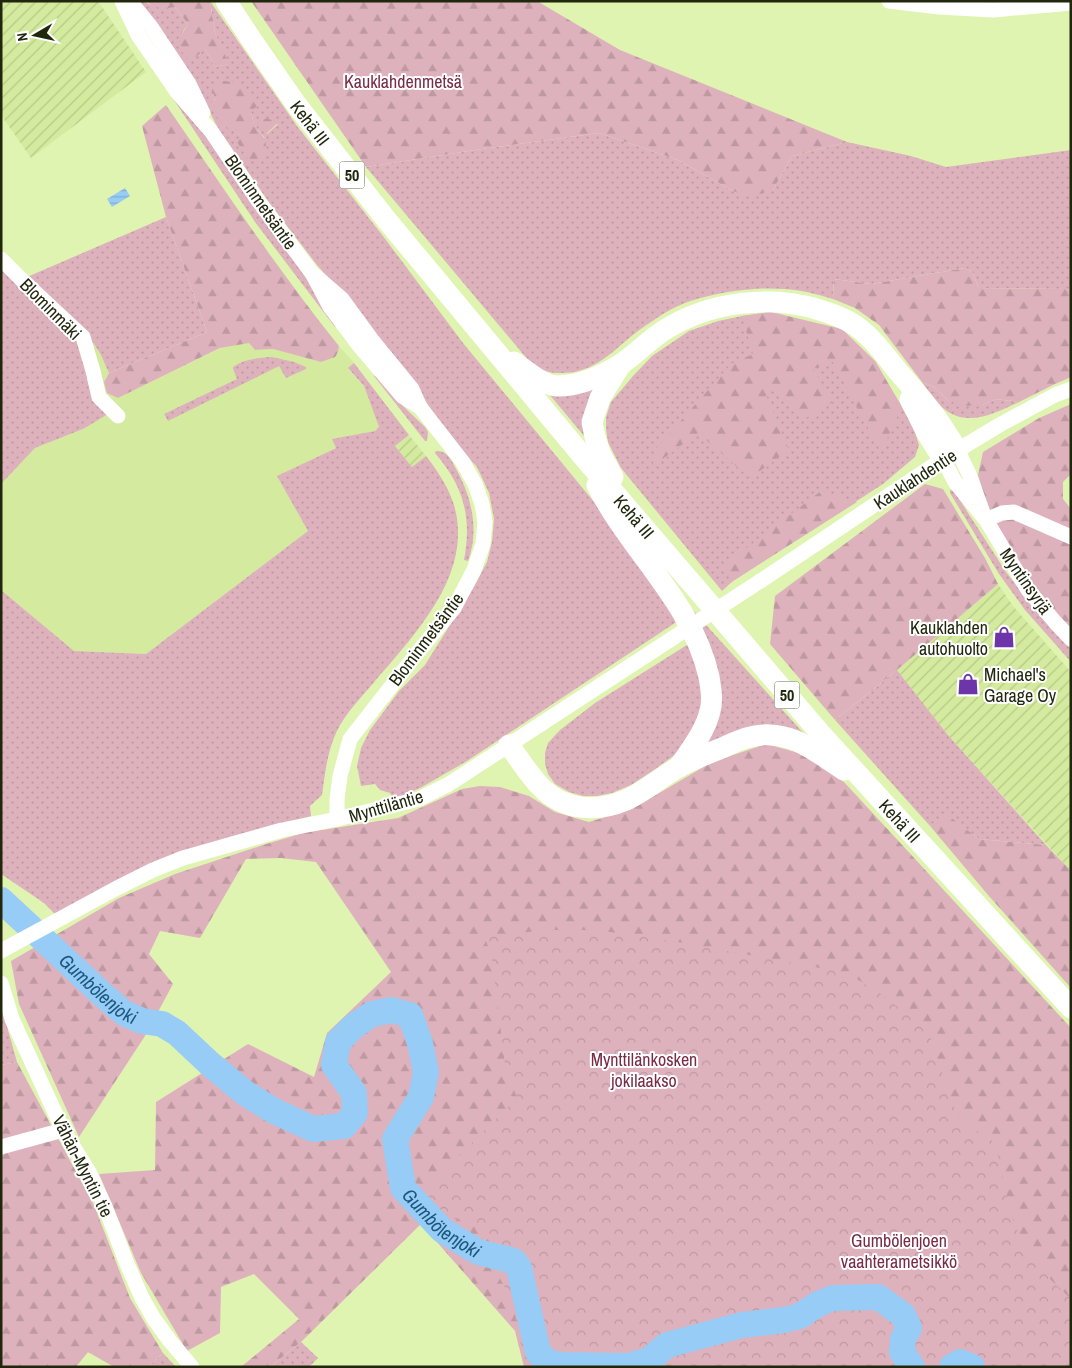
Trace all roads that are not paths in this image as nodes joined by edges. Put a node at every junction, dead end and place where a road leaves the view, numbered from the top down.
1 (122, 1) edge
2 (130, 1) edge
3 (226, 1) edge
4 (890, 1) edge
5 (1071, 4) edge
6 (211, 130) junction
7 (1, 259) edge
8 (492, 346) junction
9 (622, 364) junction
10 (1071, 389) edge
11 (118, 416) dead end
12 (582, 454) junction
13 (950, 455) junction
14 (624, 502) junction
15 (986, 520) junction
16 (1071, 537) edge
17 (765, 578) joint
18 (1071, 639) edge
19 (509, 745) junction
20 (679, 767) junction
21 (867, 785) junction
22 (337, 819) junction
23 (1, 951) edge
24 (1, 983) edge
25 (1071, 1008) edge
26 (63, 1130) junction
27 (1, 1146) edge
28 (192, 1367) edge

1 - 6 street, Blominmetsäntie
2 - 6 street, Blominmetsäntie
3 - 8 highway, Kehä III / 50
4 - 5 street
6 - 22 street, Blominmetsäntie
7 - 11 street, Blominmäki
8 - 9 highway
8 - 12 highway, Kehä III / 50
9 - 13 highway
9 - 14 highway
10 - 13 street, Kauklahdentie
12 - 14 highway, Kehä III / 50
12 - 20 highway
13 - 15 street, Myntinsyrjä
13 - 17 street, Kauklahdentie
14 - 21 highway, Kehä III / 50
15 - 16 street
15 - 18 street, Myntinsyrjä
17 - 19 street, Mynttiläntie
19 - 20 highway
19 - 22 street, Mynttiläntie
20 - 21 highway
21 - 25 highway, Kehä III / 50
22 - 23 street, Mynttiläntie
24 - 26 street, Vähän-Myntin tie
26 - 27 street
26 - 28 street, Vähän-Myntin tie

